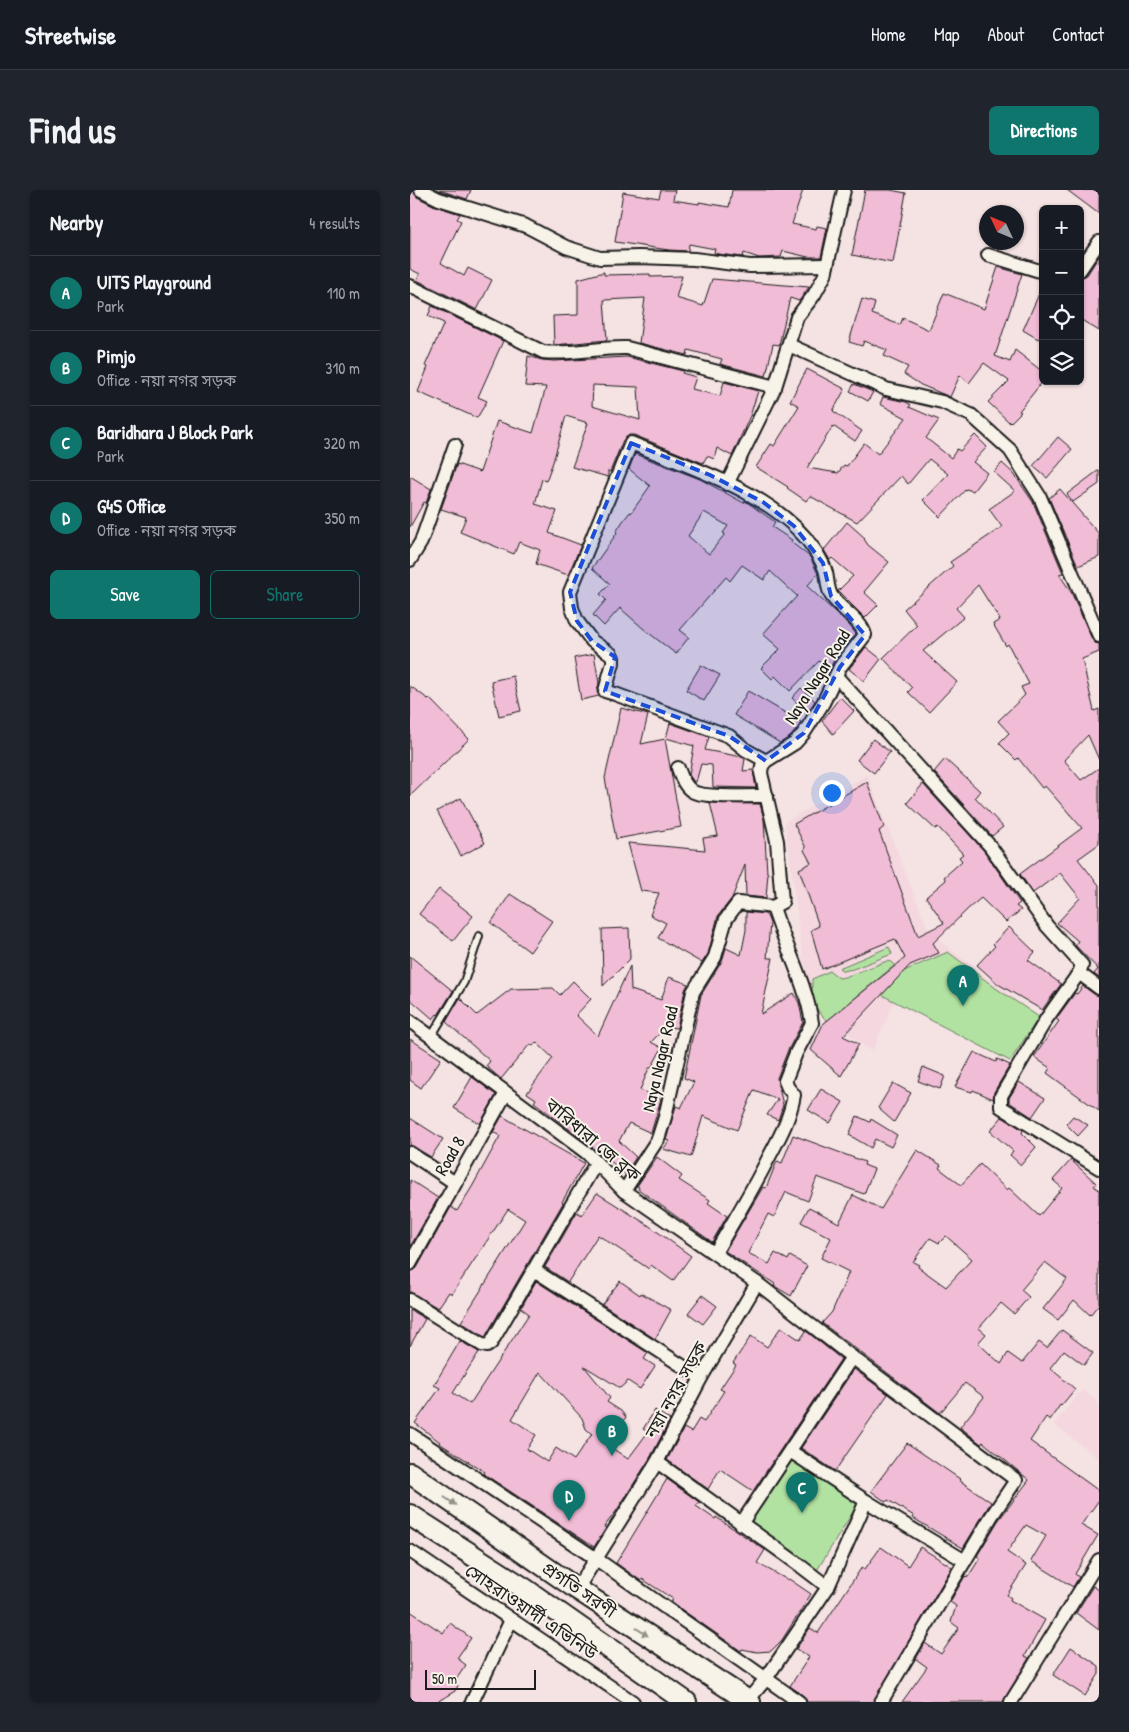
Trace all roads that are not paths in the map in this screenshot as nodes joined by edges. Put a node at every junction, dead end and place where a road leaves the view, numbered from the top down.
1 (421, 190) edge
2 (844, 190) edge
3 (1099, 242) edge
4 (988, 256) dead end
5 (1084, 264) edge
6 (827, 265) junction
7 (1039, 271) edge
8 (410, 286) edge
9 (788, 345) junction
10 (775, 387) junction
11 (455, 445) dead end
12 (727, 484) junction
13 (410, 560) edge
14 (1099, 636) edge
15 (836, 676) junction
16 (766, 761) junction
17 (678, 768) dead end
18 (767, 796) junction
19 (773, 907) junction
20 (479, 936) dead end
21 (1079, 973) junction
22 (1099, 988) edge
23 (410, 1021) edge
24 (431, 1037) junction
25 (506, 1093) junction
26 (410, 1153) edge
27 (596, 1163) junction
28 (1099, 1168) edge
29 (455, 1183) junction
30 (624, 1190) junction
31 (714, 1253) junction
32 (410, 1264) edge
33 (534, 1270) junction
34 (757, 1283) junction
35 (410, 1300) edge
36 (852, 1357) junction
37 (701, 1378) junction
38 (410, 1434) edge
39 (790, 1451) junction
40 (657, 1462) junction
41 (410, 1474) edge
42 (866, 1501) junction
43 (410, 1515) edge
44 (741, 1524) junction
45 (410, 1551) edge
46 (595, 1558) junction
47 (965, 1560) junction
48 (1099, 1560) edge
49 (539, 1563) junction
50 (828, 1587) junction
51 (523, 1588) junction
52 (576, 1589) junction
53 (511, 1620) junction
54 (765, 1680) junction
55 (749, 1701) edge
56 (472, 1702) edge
57 (633, 1702) edge
58 (686, 1702) edge
59 (798, 1702) edge
60 (881, 1702) edge
61 (1010, 1702) edge

1 - 6 street
2 - 6 street
3 - 5 street
4 - 7 street
6 - 9 street
8 - 10 street
9 - 10 street
9 - 14 street
10 - 12 street
11 - 13 street
12 - 15 street, Naya Nagar Road
12 - 16 street
15 - 16 street, Naya Nagar Road
15 - 21 street
16 - 18 street
17 - 18 street
18 - 19 street
19 - 30 street, Naya Nagar Road
19 - 31 street
20 - 24 lane
21 - 22 street
21 - 28 street
23 - 24 street, বারিধারা জে ব্লক
24 - 25 street, বারিধারা জে ব্লক
25 - 27 street, বারিধারা জে ব্লক
25 - 29 street, Road 8
26 - 29 street
27 - 30 street, বারিধারা জে ব্লক
27 - 33 street
29 - 32 street, Road 8
30 - 31 street, বারিধারা জে ব্লক
31 - 34 street, বারিধারা জে ব্লক
33 - 35 street
33 - 37 street
34 - 36 street, বারিধারা জে ব্লক
34 - 37 street, নয়া নগর সড়ক
36 - 39 street
36 - 47 street, বারিধারা জে ব্লক
37 - 40 street, নয়া নগর সড়ক
38 - 46 street
39 - 42 street
39 - 44 street
40 - 44 street
40 - 46 street, নয়া নগর সড়ক
41 -> 49 main road, প্রগতি সরণী
42 - 47 street
42 - 50 street
43 - 51 main road, প্রগতি সরণী
44 - 50 street
45 - 53 street, সোহরাওয়ার্দী এভিনিউ
46 - 52 street, নয়া নগর সড়ক
46 - 54 street
47 - 60 street
48 - 61 street
49 - 51 main road
49 - 52 main road, প্রগতি সরণী
50 - 54 street
51 - 58 main road, প্রগতি সরণী
52 -> 55 main road, প্রগতি সরণী
53 - 56 street
53 - 57 street, সোহরাওয়ার্দী এভিনিউ
54 - 55 street
54 - 59 street

